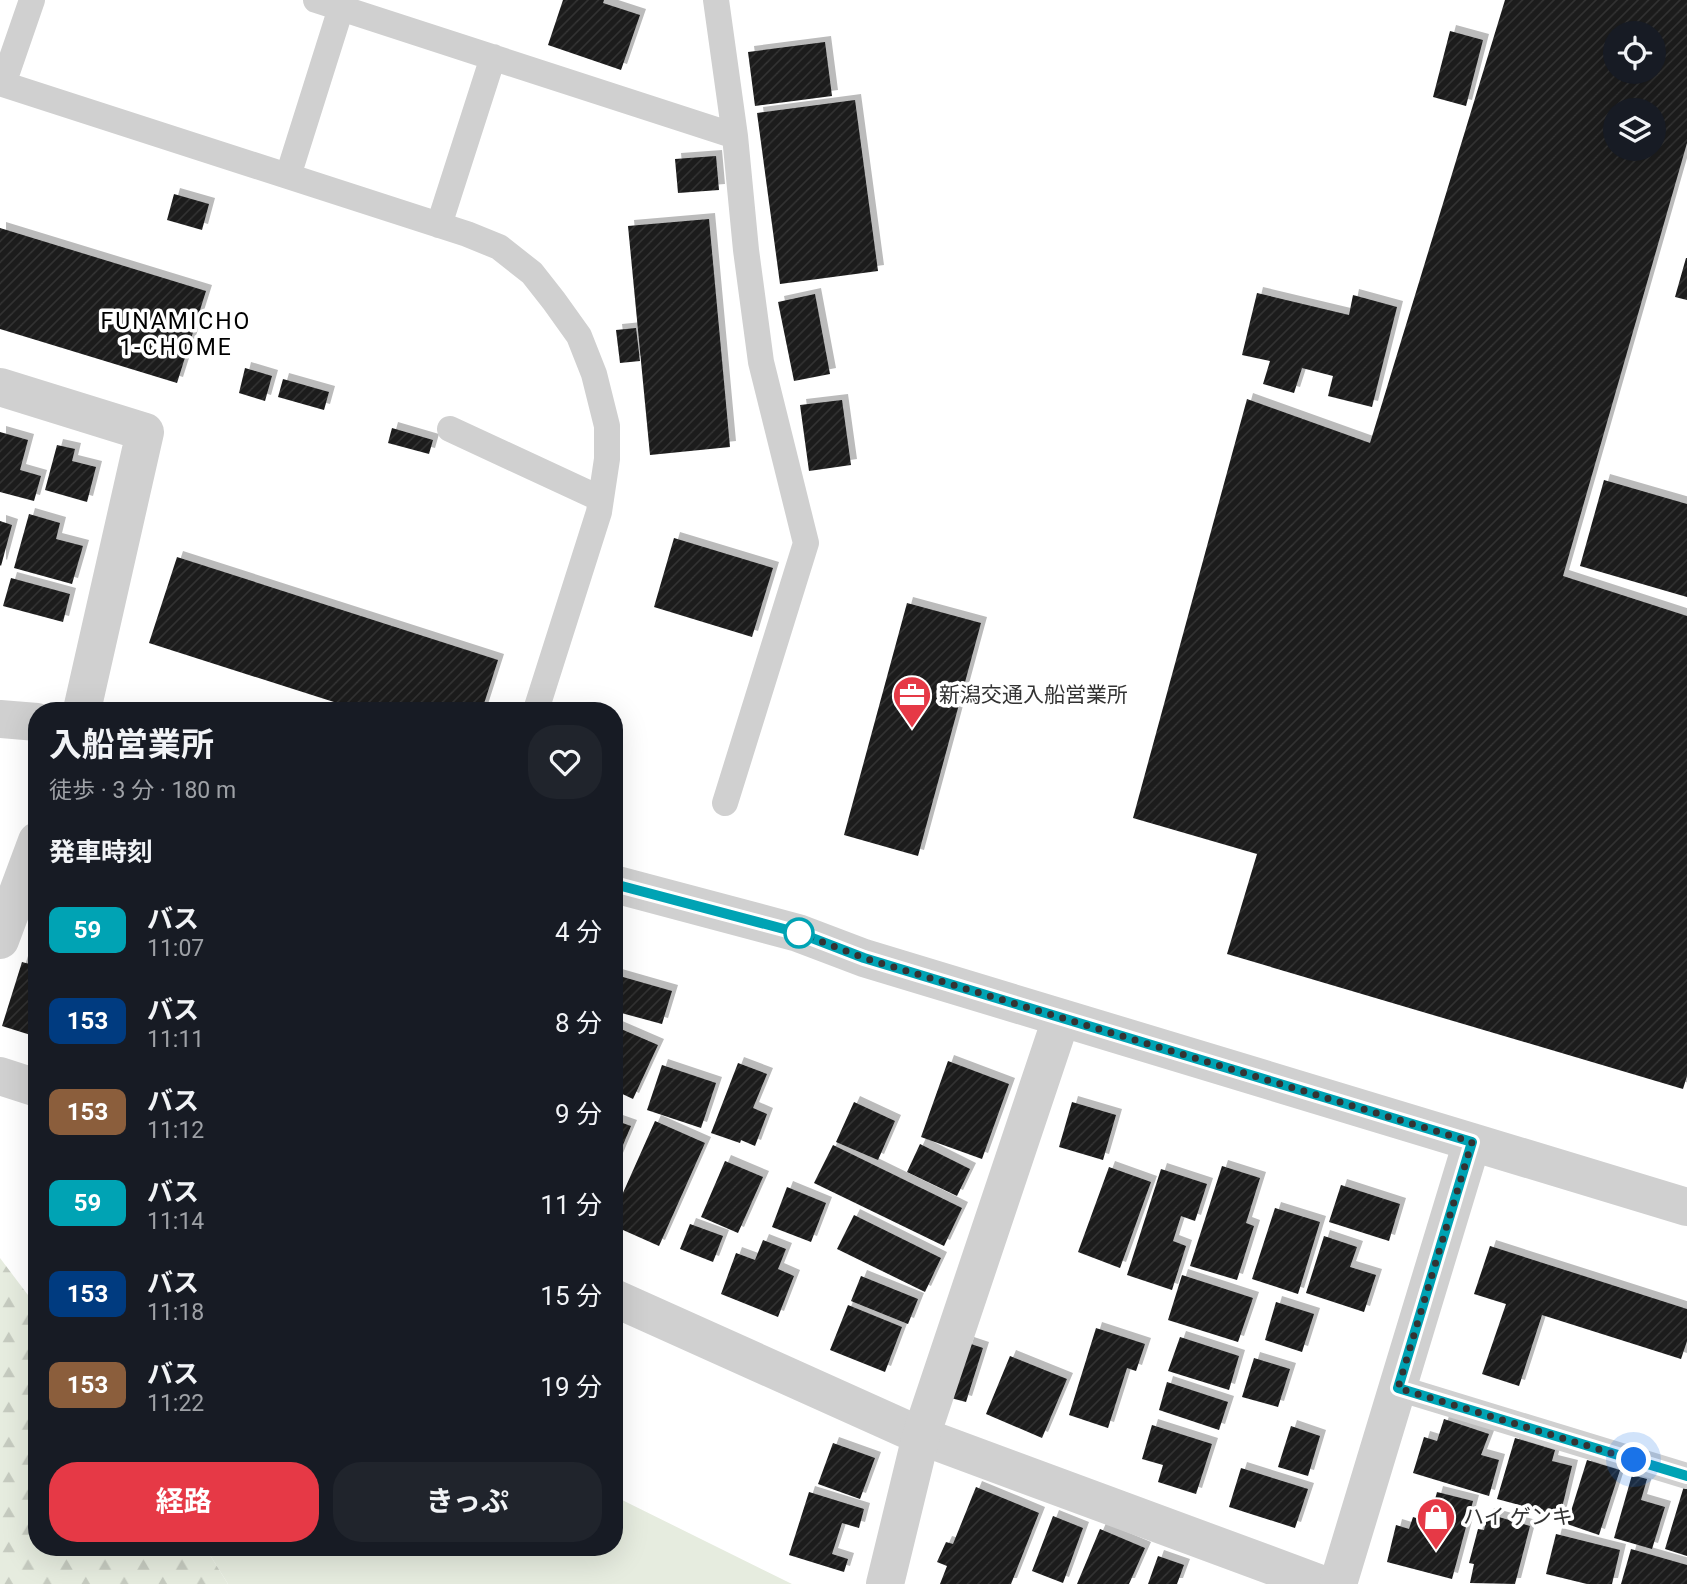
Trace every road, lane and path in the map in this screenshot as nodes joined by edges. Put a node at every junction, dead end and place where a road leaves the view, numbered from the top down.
1 (32, 0) edge
2 (316, 0) edge
3 (716, 0) edge
4 (341, 8) junction
5 (493, 57) junction
6 (735, 136) junction
7 (288, 176) junction
8 (439, 225) junction
9 (0, 387) edge
10 (450, 429) dead end
11 (601, 499) junction
12 (84, 702) edge
13 (539, 702) edge
14 (0, 719) edge
15 (28, 721) edge
16 (726, 803) dead end
17 (28, 865) edge
18 (623, 886) edge
19 (0, 940) edge
20 (1061, 1019) junction
21 (0, 1076) edge
22 (28, 1085) edge
23 (1472, 1142) junction
24 (1687, 1208) edge
25 (623, 1302) edge
26 (1398, 1388) junction
27 (921, 1436) junction
28 (1687, 1476) edge
29 (885, 1584) edge
30 (1321, 1584) edge
31 (1338, 1584) edge

1 - 7 lane
2 - 4 lane
3 - 6 lane
4 - 5 lane
4 - 7 lane
5 - 6 lane
5 - 8 lane
6 - 16 lane
7 - 8 lane
8 - 11 lane
9 - 12 street
10 - 11 lane
11 - 13 lane
14 - 15 street
17 - 19 street
18 - 20 street
20 - 23 street
20 - 27 street
21 - 22 street
23 - 24 street
23 - 26 street
25 - 27 street
26 - 28 lane
26 - 31 street
27 - 29 street
27 - 30 street

